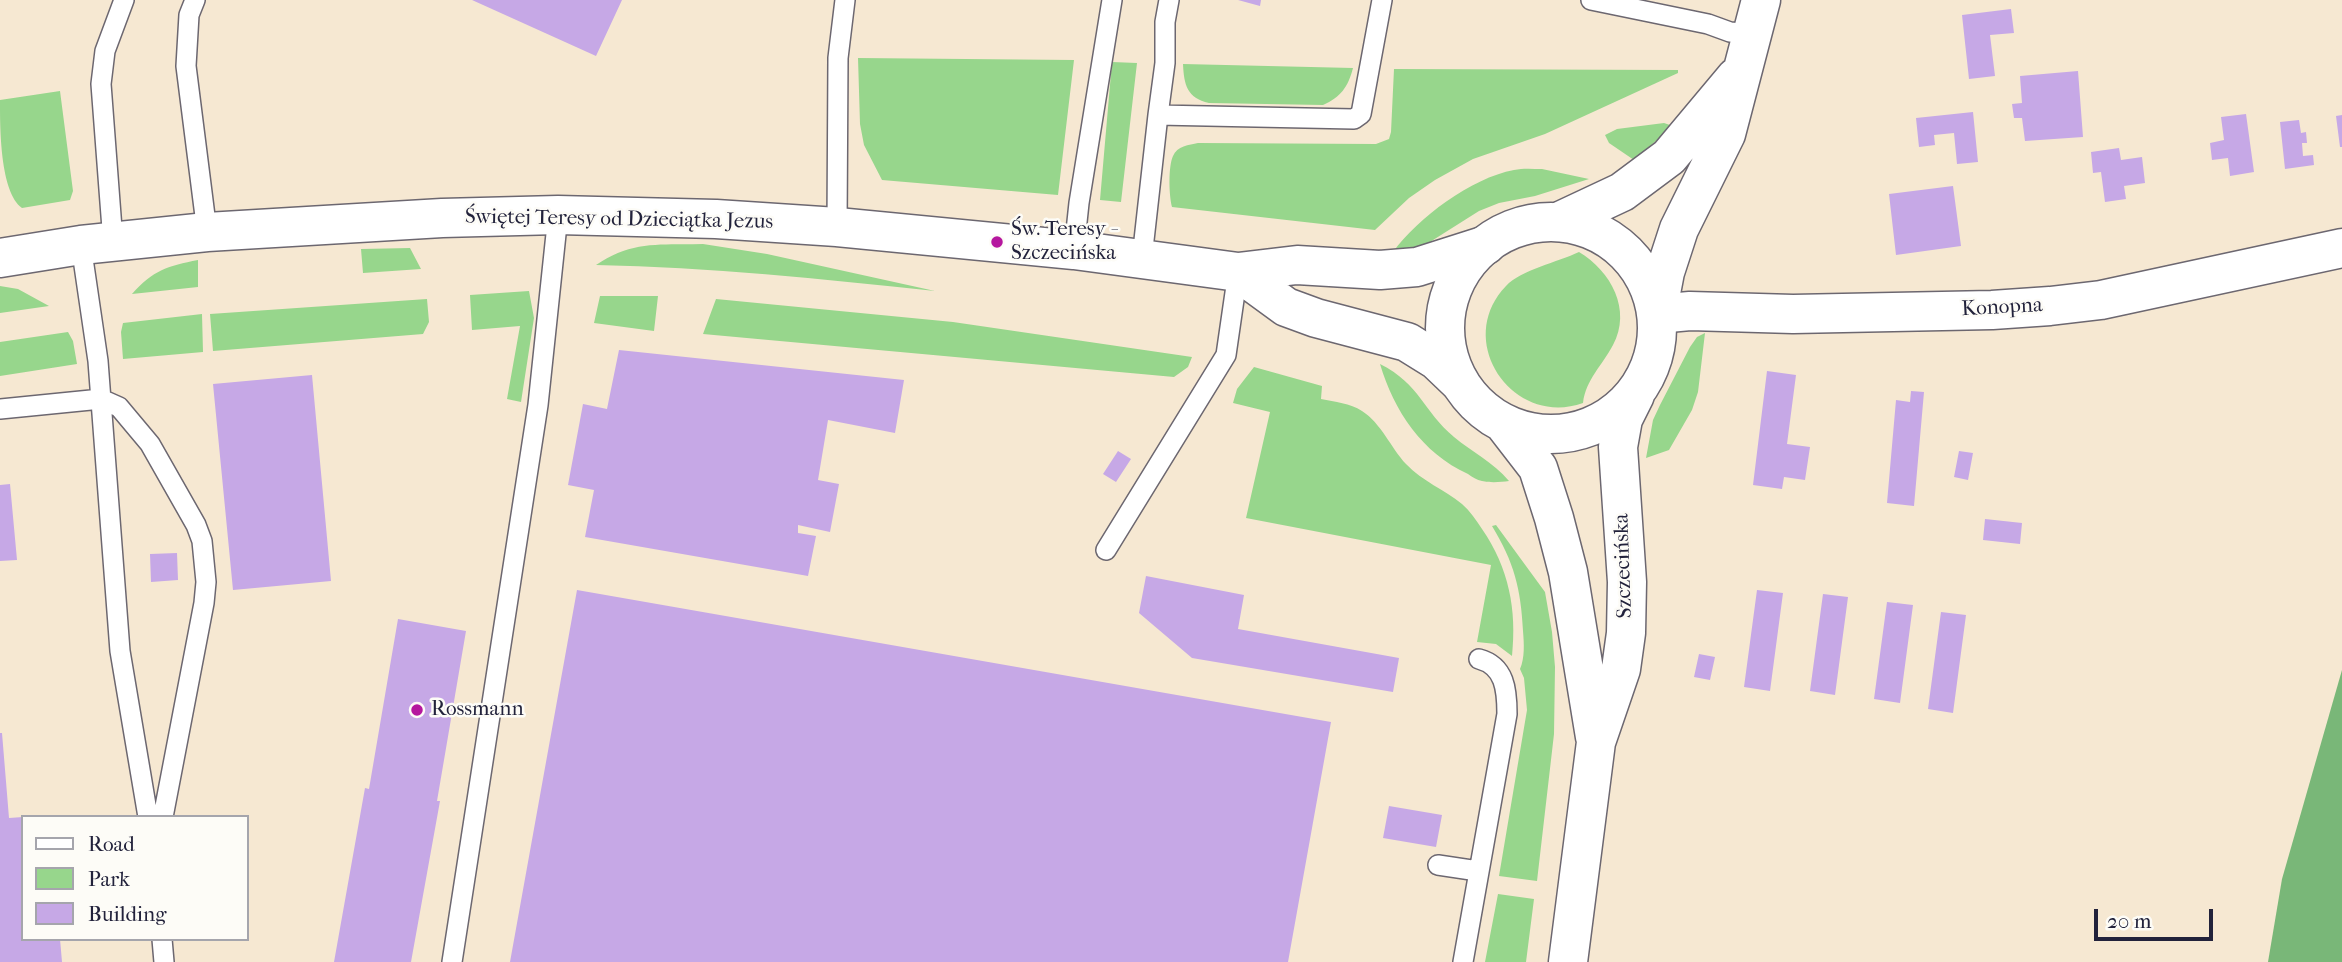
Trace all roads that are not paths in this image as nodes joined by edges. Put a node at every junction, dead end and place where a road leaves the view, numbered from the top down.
1 (124, 0) edge
2 (195, 0) edge
3 (845, 0) edge
4 (1112, 0) edge
5 (1169, 0) edge
6 (1382, 0) edge
7 (1591, 0) edge
8 (1757, 17) edge
9 (1742, 70) junction
10 (1158, 115) junction
11 (558, 215) junction
12 (1558, 222) junction
13 (838, 227) junction
14 (207, 232) junction
15 (97, 244) junction
16 (1486, 245) junction
17 (2342, 248) edge
18 (1074, 250) junction
19 (0, 258) edge
20 (1142, 258) junction
21 (1237, 272) junction
22 (1657, 314) junction
23 (1458, 380) junction
24 (1638, 390) junction
25 (101, 399) junction
26 (0, 410) edge
27 (1504, 424) junction
28 (1106, 550) dead end
29 (1479, 659) dead end
30 (1596, 742) junction
31 (148, 815) edge
32 (163, 815) edge
33 (1438, 865) dead end
34 (1478, 871) junction
35 (162, 941) edge
36 (164, 962) edge
37 (452, 962) edge
38 (1463, 962) edge
39 (1568, 962) edge

1 - 15 lane
2 - 14 lane
3 - 13 lane
4 - 18 lane
5 - 10 lane
6 - 10 lane
7 - 8 lane
8 - 9 street
9 - 12 street
9 - 22 street
10 - 20 lane
11 - 13 street, Świętej Teresy od Dzieciątka Jezus
11 - 14 street, Świętej Teresy od Dzieciątka Jezus
11 - 37 lane
12 - 16 street
12 - 22 street
13 - 18 street, Świętej Teresy od Dzieciątka Jezus
14 - 15 street, Świętej Teresy od Dzieciątka Jezus
15 - 19 street, Świętej Teresy od Dzieciątka Jezus
15 - 25 lane
16 - 21 street, Świętej Teresy od Dzieciątka Jezus
16 - 23 street
17 - 22 street, Konopna
18 - 20 street, Świętej Teresy od Dzieciątka Jezus
20 - 21 street, Świętej Teresy od Dzieciątka Jezus
21 - 23 street, Świętej Teresy od Dzieciątka Jezus
21 - 28 lane
22 - 24 street
23 - 27 street
24 - 27 street
24 - 30 street, Szczecińska
25 - 26 lane
25 - 31 lane
25 - 32 lane
27 - 30 street, Szczecińska
29 - 34 lane
30 - 39 street, Szczecińska
33 - 34 lane
34 - 38 lane
35 - 36 lane

